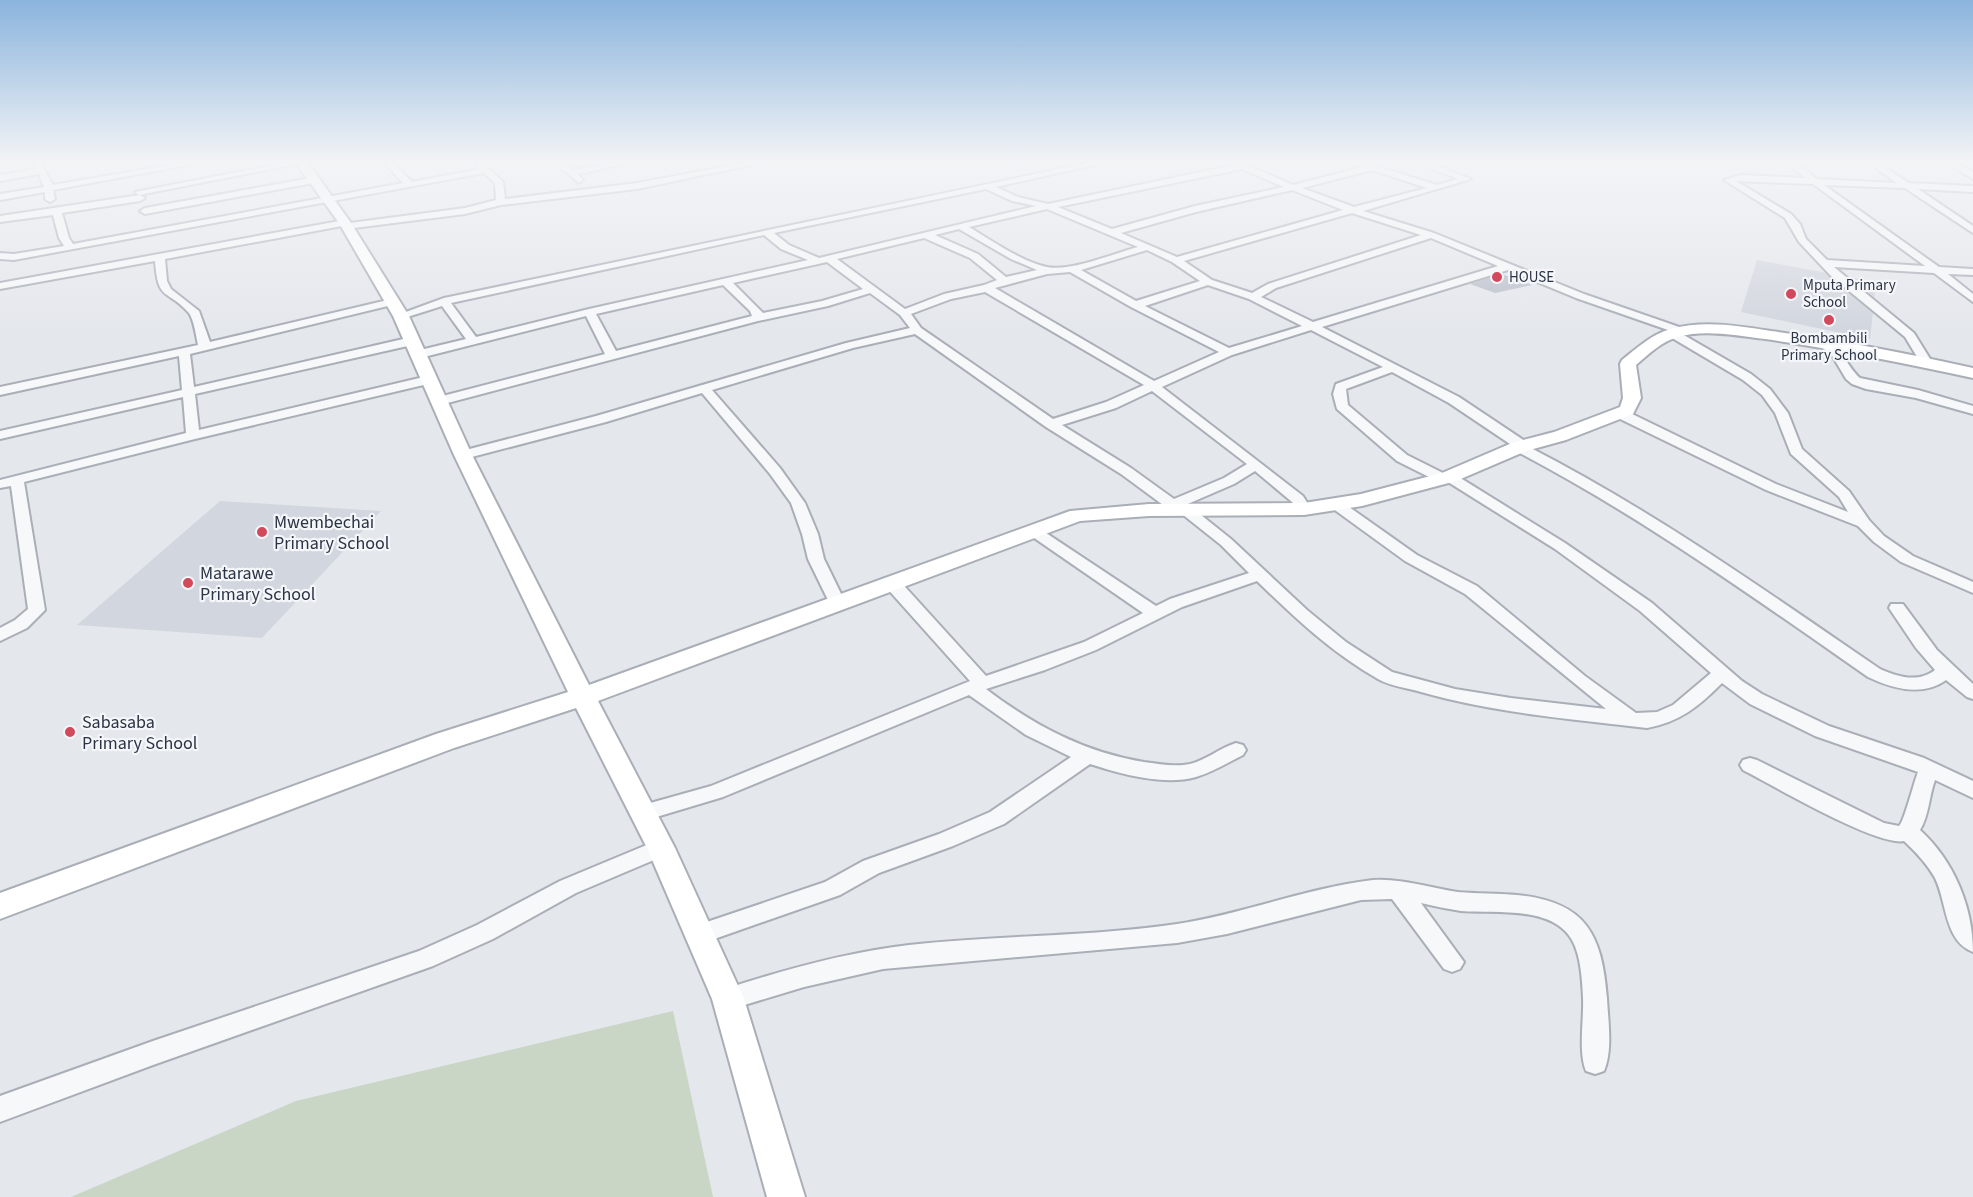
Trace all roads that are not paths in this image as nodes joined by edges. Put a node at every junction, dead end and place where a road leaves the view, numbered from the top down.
1 (59, 219) edge
2 (146, 219) edge
3 (188, 219) edge
4 (342, 219) edge
5 (398, 219) edge
6 (831, 219) edge
7 (991, 219) edge
8 (1076, 219) edge
9 (1159, 219) edge
10 (1316, 219) edge
11 (1378, 219) edge
12 (1791, 219) edge
13 (1864, 219) edge
14 (1957, 219) edge
15 (346, 225) junction
16 (960, 226) junction
17 (1973, 230) edge
18 (766, 232) junction
19 (148, 233) junction
20 (1110, 234) junction
21 (926, 235) junction
22 (1431, 236) junction
23 (70, 247) junction
24 (1220, 247) junction
25 (1150, 248) junction
26 (0, 256) edge
27 (160, 258) junction
28 (823, 259) junction
29 (1176, 260) junction
30 (1825, 263) junction
31 (1507, 267) junction
32 (1072, 269) junction
33 (1937, 270) junction
34 (1047, 271) junction
35 (1973, 272) edge
36 (725, 282) junction
37 (1004, 282) junction
38 (1208, 282) junction
39 (0, 286) edge
40 (987, 288) junction
41 (873, 289) junction
42 (1253, 297) junction
43 (1973, 299) edge
44 (444, 302) junction
45 (1135, 305) junction
46 (396, 309) junction
47 (589, 312) junction
48 (904, 313) junction
49 (757, 318) junction
50 (1313, 327) junction
51 (917, 330) junction
52 (1676, 332) junction
53 (473, 341) junction
54 (1822, 342) junction
55 (205, 347) junction
56 (416, 347) junction
57 (184, 351) junction
58 (1228, 352) junction
59 (612, 355) junction
60 (1926, 362) junction
61 (1393, 367) junction
62 (1973, 373) edge
63 (1152, 385) junction
64 (705, 389) junction
65 (434, 390) junction
66 (189, 391) junction
67 (0, 392) edge
68 (1939, 399) junction
69 (1973, 410) edge
70 (1621, 414) junction
71 (1052, 424) junction
72 (1973, 424) edge
73 (0, 435) edge
74 (193, 435) junction
75 (1521, 447) junction
76 (463, 455) junction
77 (1256, 464) junction
78 (1446, 478) junction
79 (17, 480) junction
80 (0, 484) edge
81 (1337, 505) junction
82 (1179, 508) junction
83 (1304, 509) junction
84 (1863, 523) junction
85 (1032, 530) junction
86 (1259, 575) junction
87 (891, 582) junction
88 (1973, 588) edge
89 (837, 602) junction
90 (1897, 608) dead end
91 (1156, 614) junction
92 (0, 635) edge
93 (1722, 672) junction
94 (1946, 672) junction
95 (977, 685) junction
96 (1973, 693) edge
97 (582, 697) junction
98 (1632, 720) junction
99 (1236, 750) dead end
100 (1086, 757) junction
101 (1750, 765) dead end
102 (1929, 769) junction
103 (1973, 790) edge
104 (643, 813) junction
105 (1908, 832) junction
106 (661, 848) junction
107 (1399, 891) junction
108 (0, 906) edge
109 (700, 934) junction
110 (1973, 942) edge
111 (1452, 962) dead end
112 (728, 999) junction
113 (1595, 1062) dead end
114 (0, 1109) edge
115 (779, 1195) edge

1 - 23 street
2 - 19 street
3 - 19 street
4 - 15 street
5 - 15 street
6 - 18 street
7 - 16 street
8 - 20 street
9 - 20 street
10 - 24 street
11 - 22 street
12 - 30 street
13 - 33 street
14 - 17 street
15 - 27 street
15 - 46 street
16 - 21 street
16 - 34 street
18 - 28 street
18 - 44 street
19 - 23 street
20 - 25 street
21 - 28 street
21 - 37 street
22 - 31 street
22 - 42 street
23 - 26 street
24 - 25 street
24 - 29 street
25 - 29 street
25 - 32 street
27 - 39 street
27 - 55 street
28 - 36 street
28 - 41 street
29 - 38 street
30 - 33 street
30 - 60 street
31 - 50 street
31 - 52 street
32 - 34 street
32 - 45 street
33 - 35 street
33 - 43 street
34 - 37 street
36 - 47 street
36 - 49 street
37 - 40 street
38 - 42 street
38 - 45 street
40 - 48 street
40 - 63 street
41 - 48 street
41 - 49 street
42 - 50 street
44 - 46 street
44 - 53 street
45 - 58 street
46 - 55 street
46 - 56 street
47 - 53 street
47 - 59 street
48 - 51 street
49 - 59 street
50 - 58 street
50 - 61 street
51 - 64 street
51 - 71 street
52 - 54 street
52 - 70 street
52 - 84 street
53 - 56 street
54 - 60 street
54 - 68 street
55 - 57 street
56 - 65 street
56 - 66 street
57 - 66 street
57 - 67 street
58 - 63 street
59 - 65 street
60 - 62 street
61 - 75 street
61 - 78 street
63 - 71 street
63 - 77 street
64 - 76 street
64 - 89 street
65 - 74 street
65 - 76 street
66 - 73 street
66 - 74 street
68 - 69 street
68 - 72 street
70 - 75 street
70 - 84 street
71 - 82 street
74 - 79 street
75 - 78 street
75 - 94 street
76 - 97 street
77 - 82 street
77 - 83 street
78 - 81 street
78 - 93 street
79 - 80 street
79 - 92 street
81 - 83 street
81 - 98 street
82 - 83 street
82 - 85 street
82 - 86 street
84 - 88 street
85 - 87 street
85 - 91 street
86 - 91 street
86 - 98 street
87 - 89 street
87 - 95 street
89 - 97 street
90 - 94 street
91 - 95 street
93 - 98 street
93 - 102 street
94 - 96 street
95 - 100 street
95 - 104 street
97 - 104 street
97 - 108 street
99 - 100 street
100 - 109 street
101 - 105 street
102 - 103 street
102 - 105 street
104 - 106 street
105 - 110 street
106 - 109 street
106 - 114 street
107 - 111 street
107 - 112 street
107 - 113 street
109 - 112 street
112 - 115 street

